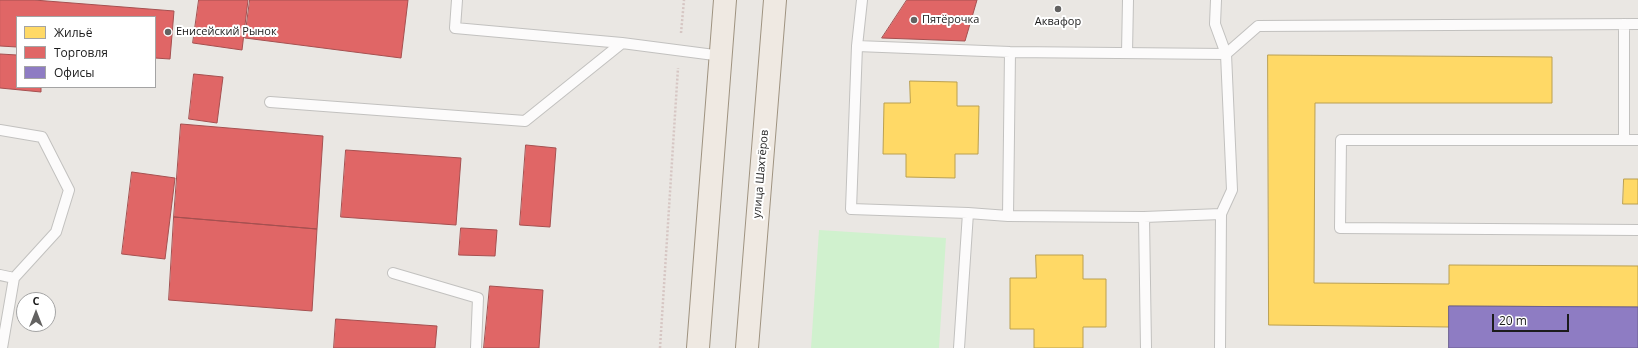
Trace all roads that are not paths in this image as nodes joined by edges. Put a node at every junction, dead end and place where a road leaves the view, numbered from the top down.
1 (457, 0) edge
2 (725, 0) edge
3 (775, 0) edge
4 (862, 0) edge
5 (1128, 0) edge
6 (1216, 0) edge
7 (1624, 24) junction
8 (1638, 24) edge
9 (622, 43) junction
10 (857, 46) junction
11 (1010, 52) junction
12 (1127, 53) junction
13 (1226, 54) junction
14 (722, 56) junction
15 (270, 102) dead end
16 (0, 130) edge
17 (1624, 140) junction
18 (1638, 140) edge
19 (968, 213) junction
20 (1221, 214) junction
21 (1008, 216) junction
22 (1144, 217) junction
23 (1638, 230) edge
24 (393, 273) dead end
25 (0, 275) edge
26 (14, 278) junction
27 (2, 348) edge
28 (476, 348) edge
29 (698, 348) edge
30 (747, 348) edge
31 (959, 348) edge
32 (1146, 348) edge
33 (1220, 348) edge

1 - 9 lane
2 - 14 main road
3 - 30 main road, улица Шахтёров
4 - 10 lane
5 - 12 lane
6 - 13 lane
7 - 8 lane
7 - 13 lane
7 - 17 lane
9 - 14 lane
9 - 15 lane
10 - 11 lane
10 - 19 lane
11 - 12 lane
11 - 21 lane
12 - 13 lane
13 - 20 lane
14 - 29 main road
16 - 26 lane
17 - 18 lane
17 - 23 lane
19 - 21 lane
19 - 31 lane
20 - 22 lane
20 - 33 lane
21 - 22 lane
22 - 32 lane
24 - 28 lane
25 - 26 lane
26 - 27 lane

